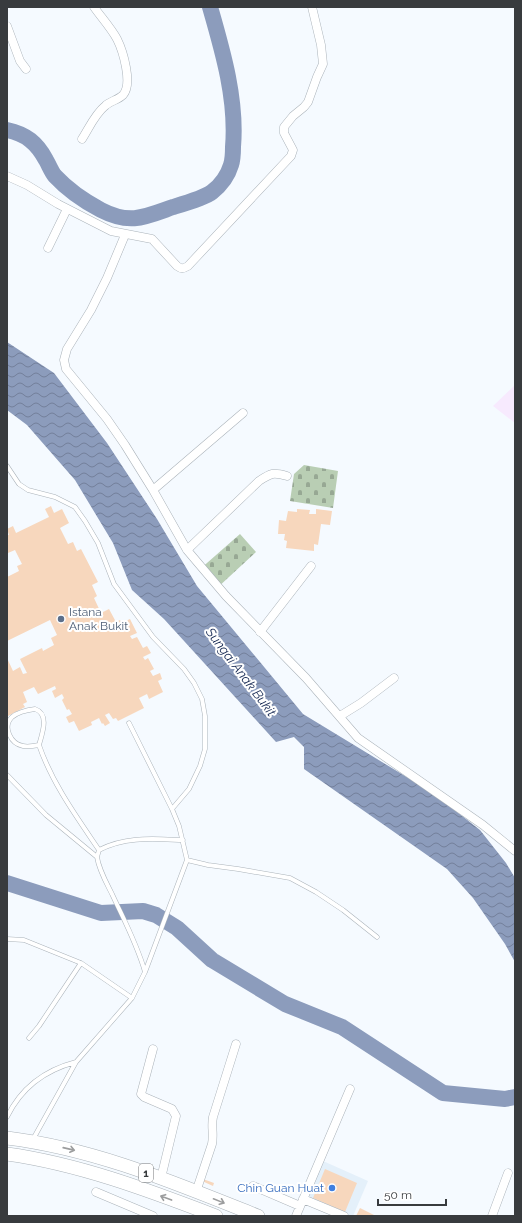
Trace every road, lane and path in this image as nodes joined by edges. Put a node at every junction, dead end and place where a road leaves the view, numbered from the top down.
1 (94, 7) edge
2 (312, 7) edge
3 (7, 26) edge
4 (26, 69) dead end
5 (82, 139) dead end
6 (7, 176) edge
7 (67, 209) junction
8 (125, 235) junction
9 (48, 248) dead end
10 (243, 413) dead end
11 (7, 466) edge
12 (286, 476) dead end
13 (153, 490) junction
14 (187, 550) junction
15 (311, 566) dead end
16 (260, 632) junction
17 (394, 678) dead end
18 (340, 716) junction
19 (129, 723) dead end
20 (39, 745) junction
21 (7, 775) edge
22 (172, 809) junction
23 (183, 840) junction
24 (99, 850) junction
25 (515, 851) edge
26 (97, 857) junction
27 (187, 860) junction
28 (378, 937) dead end
29 (7, 939) edge
30 (81, 963) junction
31 (145, 972) junction
32 (132, 998) junction
33 (28, 1038) dead end
34 (236, 1044) dead end
35 (153, 1049) dead end
36 (76, 1062) junction
37 (350, 1089) dead end
38 (7, 1117) edge
39 (7, 1138) edge
40 (31, 1141) junction
41 (7, 1154) edge
42 (508, 1173) dead end
43 (161, 1178) junction
44 (253, 1186) dead end
45 (96, 1192) dead end
46 (196, 1192) junction
47 (301, 1202) junction
48 (153, 1216) edge
49 (215, 1216) edge
50 (258, 1216) edge
51 (296, 1216) edge
52 (344, 1216) edge
53 (492, 1216) edge

1 - 5 street
2 - 8 street
3 - 4 street
6 - 7 street
7 - 8 street
7 - 9 street
8 - 13 street
10 - 13 street
11 - 22 lane
12 - 14 street
13 - 14 street
14 - 16 street
15 - 16 street
16 - 18 street
17 - 18 street
18 - 25 street
19 - 22 lane
20 - 20 lane
20 - 24 lane
21 - 26 lane
22 - 23 lane
23 - 24 lane
23 - 27 lane
24 - 26 lane
26 - 31 lane
27 - 28 lane
27 - 31 lane
29 - 30 lane
30 - 32 lane
30 - 33 lane
31 - 32 lane
32 - 36 lane
34 - 46 street
35 - 43 street
36 - 38 lane
36 - 40 lane
37 - 47 street
39 - 40 highway, 1
40 -> 43 highway, 1
49 -> 41 highway, 1
42 - 53 street
43 - 46 highway, 1
44 - 47 street
45 - 48 street
46 -> 50 highway, 1
47 - 51 street
47 - 52 street

